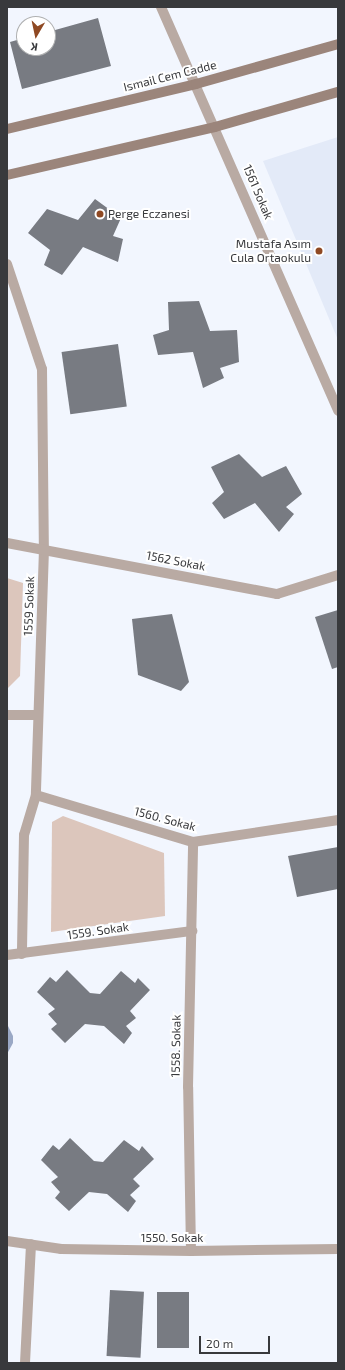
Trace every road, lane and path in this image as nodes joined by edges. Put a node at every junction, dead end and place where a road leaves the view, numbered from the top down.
1 (161, 7) edge
2 (338, 44) edge
3 (196, 84) junction
4 (338, 92) edge
5 (215, 127) junction
6 (7, 130) edge
7 (7, 175) edge
8 (7, 264) edge
9 (338, 411) edge
10 (7, 543) edge
11 (44, 550) junction
12 (338, 575) edge
13 (7, 715) edge
14 (38, 715) junction
15 (36, 795) junction
16 (338, 820) edge
17 (193, 842) junction
18 (192, 931) junction
19 (22, 954) junction
20 (7, 955) edge
21 (7, 1241) edge
22 (31, 1244) junction
23 (338, 1249) edge
24 (191, 1251) junction
25 (25, 1363) edge

1 - 3 street, 1561 Sokak
2 - 3 main road, Ismail Cem Cadde
3 - 5 street, 1561 Sokak
3 - 6 main road, Ismail Cem Cadde
4 - 5 main road
5 - 7 main road
5 - 9 street, 1561 Sokak
8 - 11 street, 1559 Sokak
10 - 11 street, 1562 Sokak
11 - 12 street, 1562 Sokak
11 - 14 street, 1559 Sokak
13 - 14 street
14 - 15 street, 1559 Sokak
15 - 17 street, 1560. Sokak
15 - 19 street, 1559 Sokak
16 - 17 street, 1560. Sokak
17 - 18 street, 1558. Sokak
18 - 19 street, 1559. Sokak
18 - 24 street, 1558. Sokak
19 - 20 street, 1559. Sokak
21 - 22 street, 1550. Sokak
22 - 24 street, 1550. Sokak
22 - 25 street
23 - 24 street, 1550. Sokak

